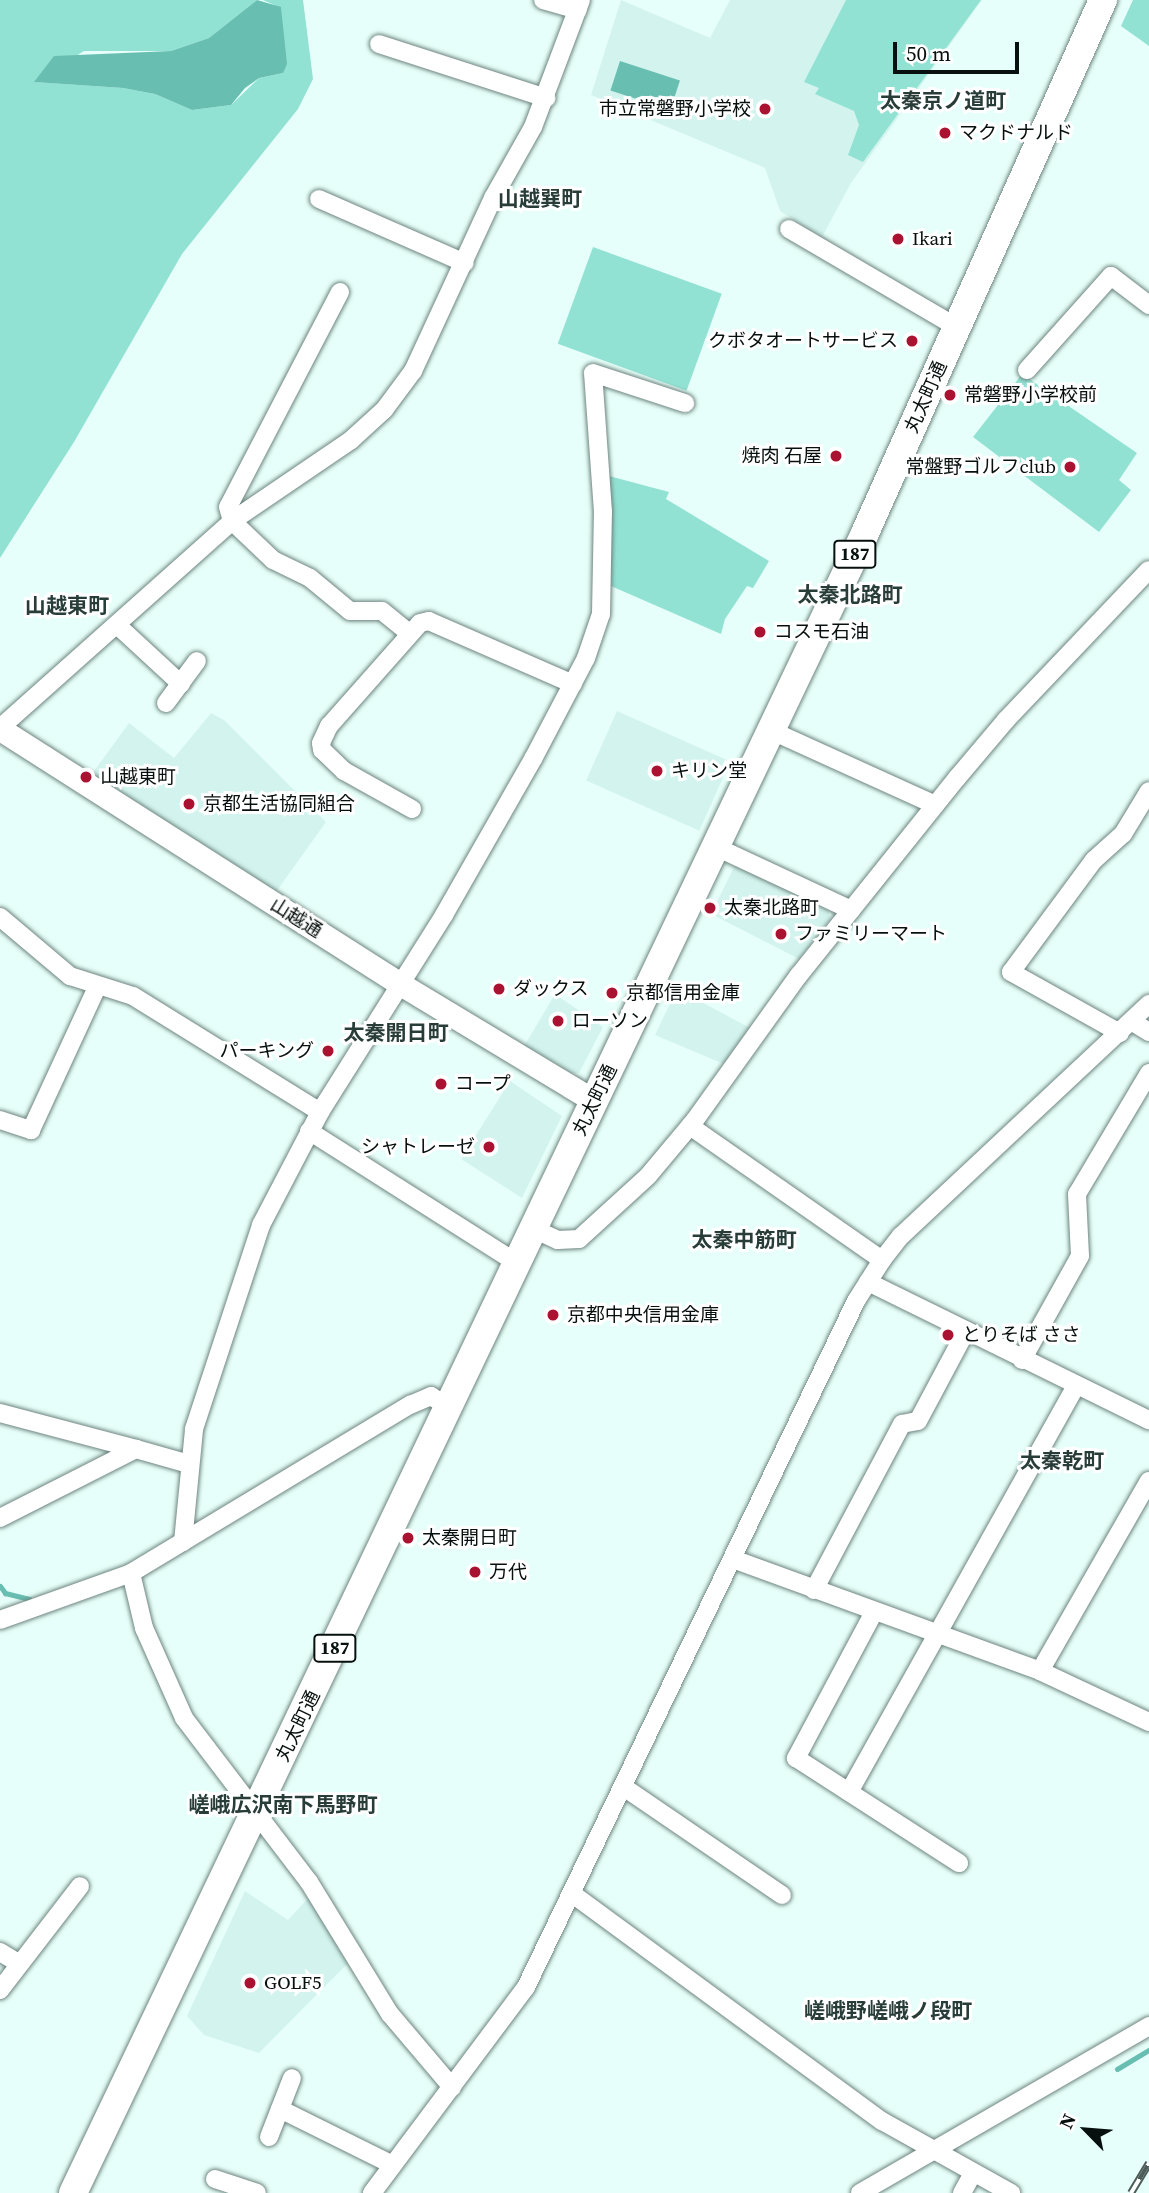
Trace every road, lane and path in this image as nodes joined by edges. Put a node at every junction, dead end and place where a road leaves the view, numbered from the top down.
1 (543, 0) edge
2 (1104, 0) edge
3 (579, 5) edge
4 (379, 44) dead end
5 (546, 98) junction
6 (319, 199) dead end
7 (789, 229) dead end
8 (465, 263) junction
9 (340, 292) dead end
10 (1149, 305) edge
11 (957, 327) junction
12 (1027, 370) dead end
13 (685, 403) dead end
14 (232, 521) junction
15 (1149, 570) edge
16 (117, 625) junction
17 (408, 632) junction
18 (197, 661) dead end
19 (181, 684) junction
20 (573, 684) junction
21 (166, 703) dead end
22 (0, 729) edge
23 (770, 730) junction
24 (1149, 791) edge
25 (935, 805) junction
26 (412, 809) dead end
27 (716, 847) junction
28 (851, 910) junction
29 (0, 917) edge
30 (402, 985) junction
31 (97, 987) junction
32 (1149, 1004) edge
33 (1126, 1028) junction
34 (1149, 1032) edge
35 (1149, 1073) edge
36 (594, 1101) junction
37 (320, 1112) junction
38 (0, 1120) edge
39 (690, 1126) junction
40 (309, 1131) junction
41 (534, 1229) junction
42 (882, 1260) junction
43 (517, 1263) junction
44 (868, 1282) junction
45 (965, 1333) junction
46 (1022, 1360) junction
47 (1076, 1385) junction
48 (449, 1407) junction
49 (0, 1413) edge
50 (1149, 1420) edge
51 (136, 1450) junction
52 (189, 1464) junction
53 (1149, 1481) edge
54 (0, 1518) edge
55 (183, 1542) junction
56 (733, 1559) junction
57 (131, 1573) junction
58 (814, 1590) junction
59 (874, 1612) junction
60 (0, 1620) edge
61 (936, 1636) junction
62 (1040, 1671) junction
63 (1149, 1722) edge
64 (625, 1788) junction
65 (849, 1792) junction
66 (257, 1812) junction
67 (959, 1863) dead end
68 (80, 1886) dead end
69 (574, 1895) junction
70 (782, 1895) dead end
71 (0, 1952) edge
72 (20, 1964) junction
73 (0, 1990) edge
74 (1149, 2026) edge
75 (292, 2078) dead end
76 (452, 2087) junction
77 (280, 2109) junction
78 (269, 2137) dead end
79 (933, 2152) junction
80 (393, 2165) junction
81 (973, 2172) junction
82 (215, 2179) dead end
83 (73, 2193) edge
84 (257, 2193) edge
85 (372, 2193) edge
86 (860, 2193) edge
87 (962, 2193) edge
88 (1011, 2193) edge

1 - 3 street
2 - 11 main road, 丸太町通 / 187
3 - 5 street
4 - 5 street
5 - 8 street
6 - 8 street
7 - 11 street
8 - 14 street
9 - 14 street
10 - 12 street
11 - 23 main road, 丸太町通 / 187
13 - 20 street
14 - 16 street
14 - 17 street
15 - 25 street
16 - 19 street
16 - 22 street
17 - 20 street
17 - 26 street
18 - 19 street
19 - 21 street
20 - 30 street
22 - 30 street, 山越通
23 - 25 street
23 - 27 main road, 丸太町通 / 187
24 - 33 street
25 - 28 street
27 - 28 street
27 - 36 main road, 丸太町通 / 187
28 - 39 street
29 - 31 street
30 - 36 street, 山越通
30 - 37 street
31 - 37 street
31 - 38 street
32 - 33 street
33 - 34 street
33 - 42 street
35 - 46 street
36 - 41 main road, 丸太町通 / 187
37 - 40 street
39 - 41 street
39 - 42 street
40 - 43 street
40 - 52 street
41 - 43 main road, 丸太町通 / 187
42 - 44 street
43 - 48 main road, 丸太町通 / 187
44 - 45 street
44 - 56 street
45 - 46 street
45 - 58 street
46 - 47 street
47 - 50 street
47 - 61 street
48 - 55 street
48 - 66 main road, 丸太町通 / 187
49 - 51 street
51 - 52 street
51 - 54 street
52 - 55 street
53 - 62 street
55 - 57 street
56 - 58 street
56 - 64 street
57 - 60 street
57 - 66 street
58 - 59 street
59 - 61 street
59 - 65 street
61 - 62 street
61 - 65 street
62 - 63 street
64 - 69 street
64 - 70 street
65 - 67 street
66 - 76 street
66 - 83 main road, 丸太町通 / 187
68 - 72 street
69 - 76 street
69 - 79 street
71 - 72 street
72 - 73 street
74 - 79 street
75 - 77 street
76 - 80 street
77 - 78 street
77 - 80 street
79 - 81 street
79 - 86 street
80 - 85 street
81 - 87 street
81 - 88 street
82 - 84 street

